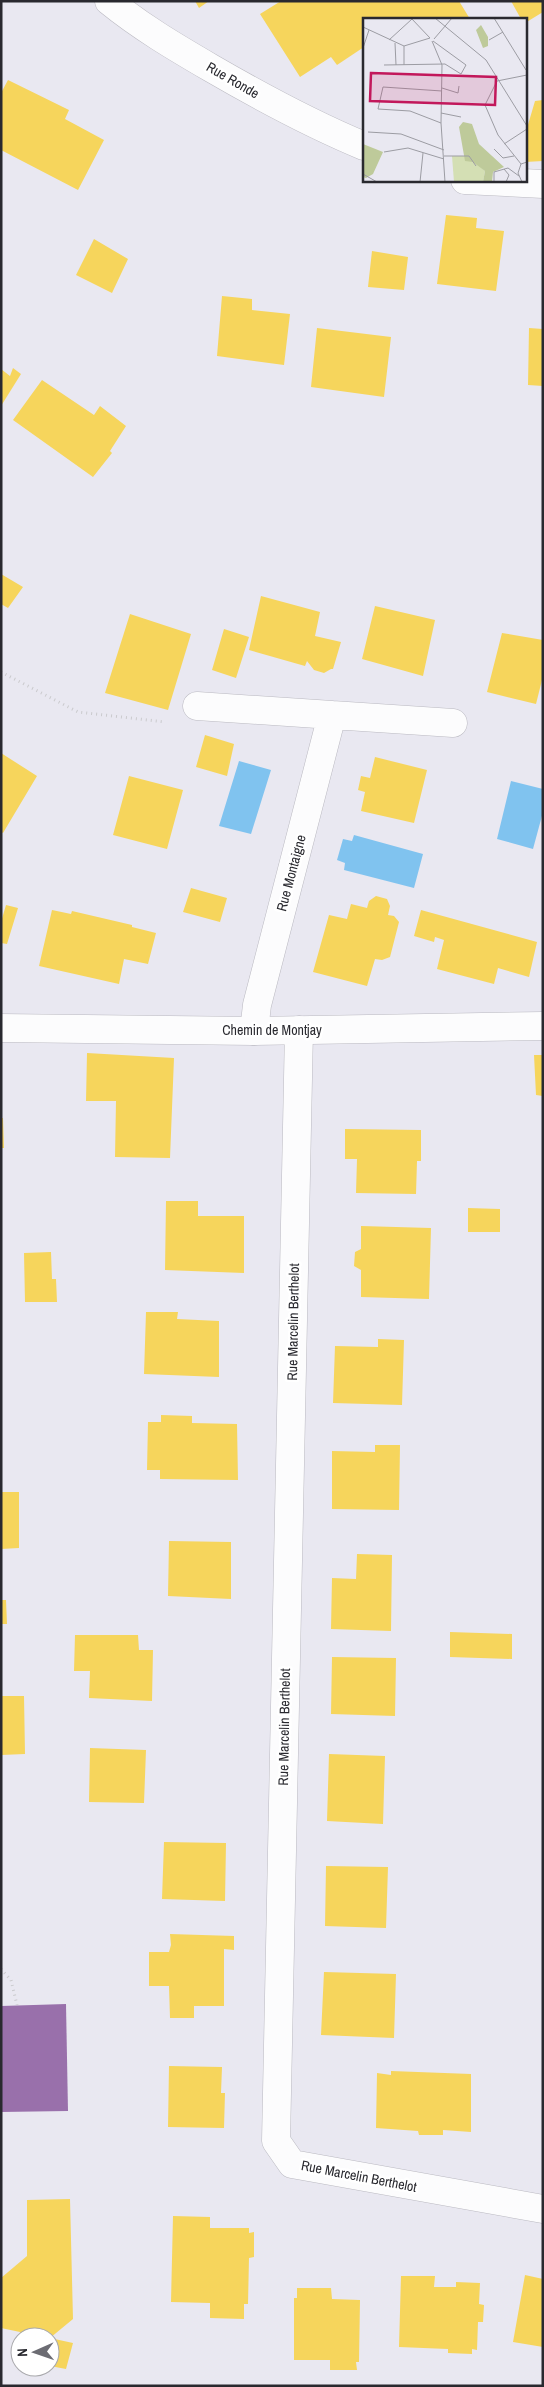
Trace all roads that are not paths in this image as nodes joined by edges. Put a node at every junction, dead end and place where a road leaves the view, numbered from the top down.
1 (108, 1) edge
2 (363, 146) edge
3 (484, 181) edge
4 (543, 184) edge
5 (197, 706) road end
6 (332, 715) junction
7 (453, 723) dead end
8 (543, 1026) edge
9 (1, 1028) edge
10 (299, 1030) junction
11 (254, 1031) junction
12 (543, 2210) edge

1 - 2 street, Rue Ronde
3 - 4 street
5 - 6 street
6 - 7 street
6 - 11 street, Rue Montaigne
8 - 10 street, Chemin de Montjay
9 - 11 street, Chemin de Montjay
10 - 11 street, Chemin de Montjay
10 - 12 street, Rue Marcelin Berthelot

